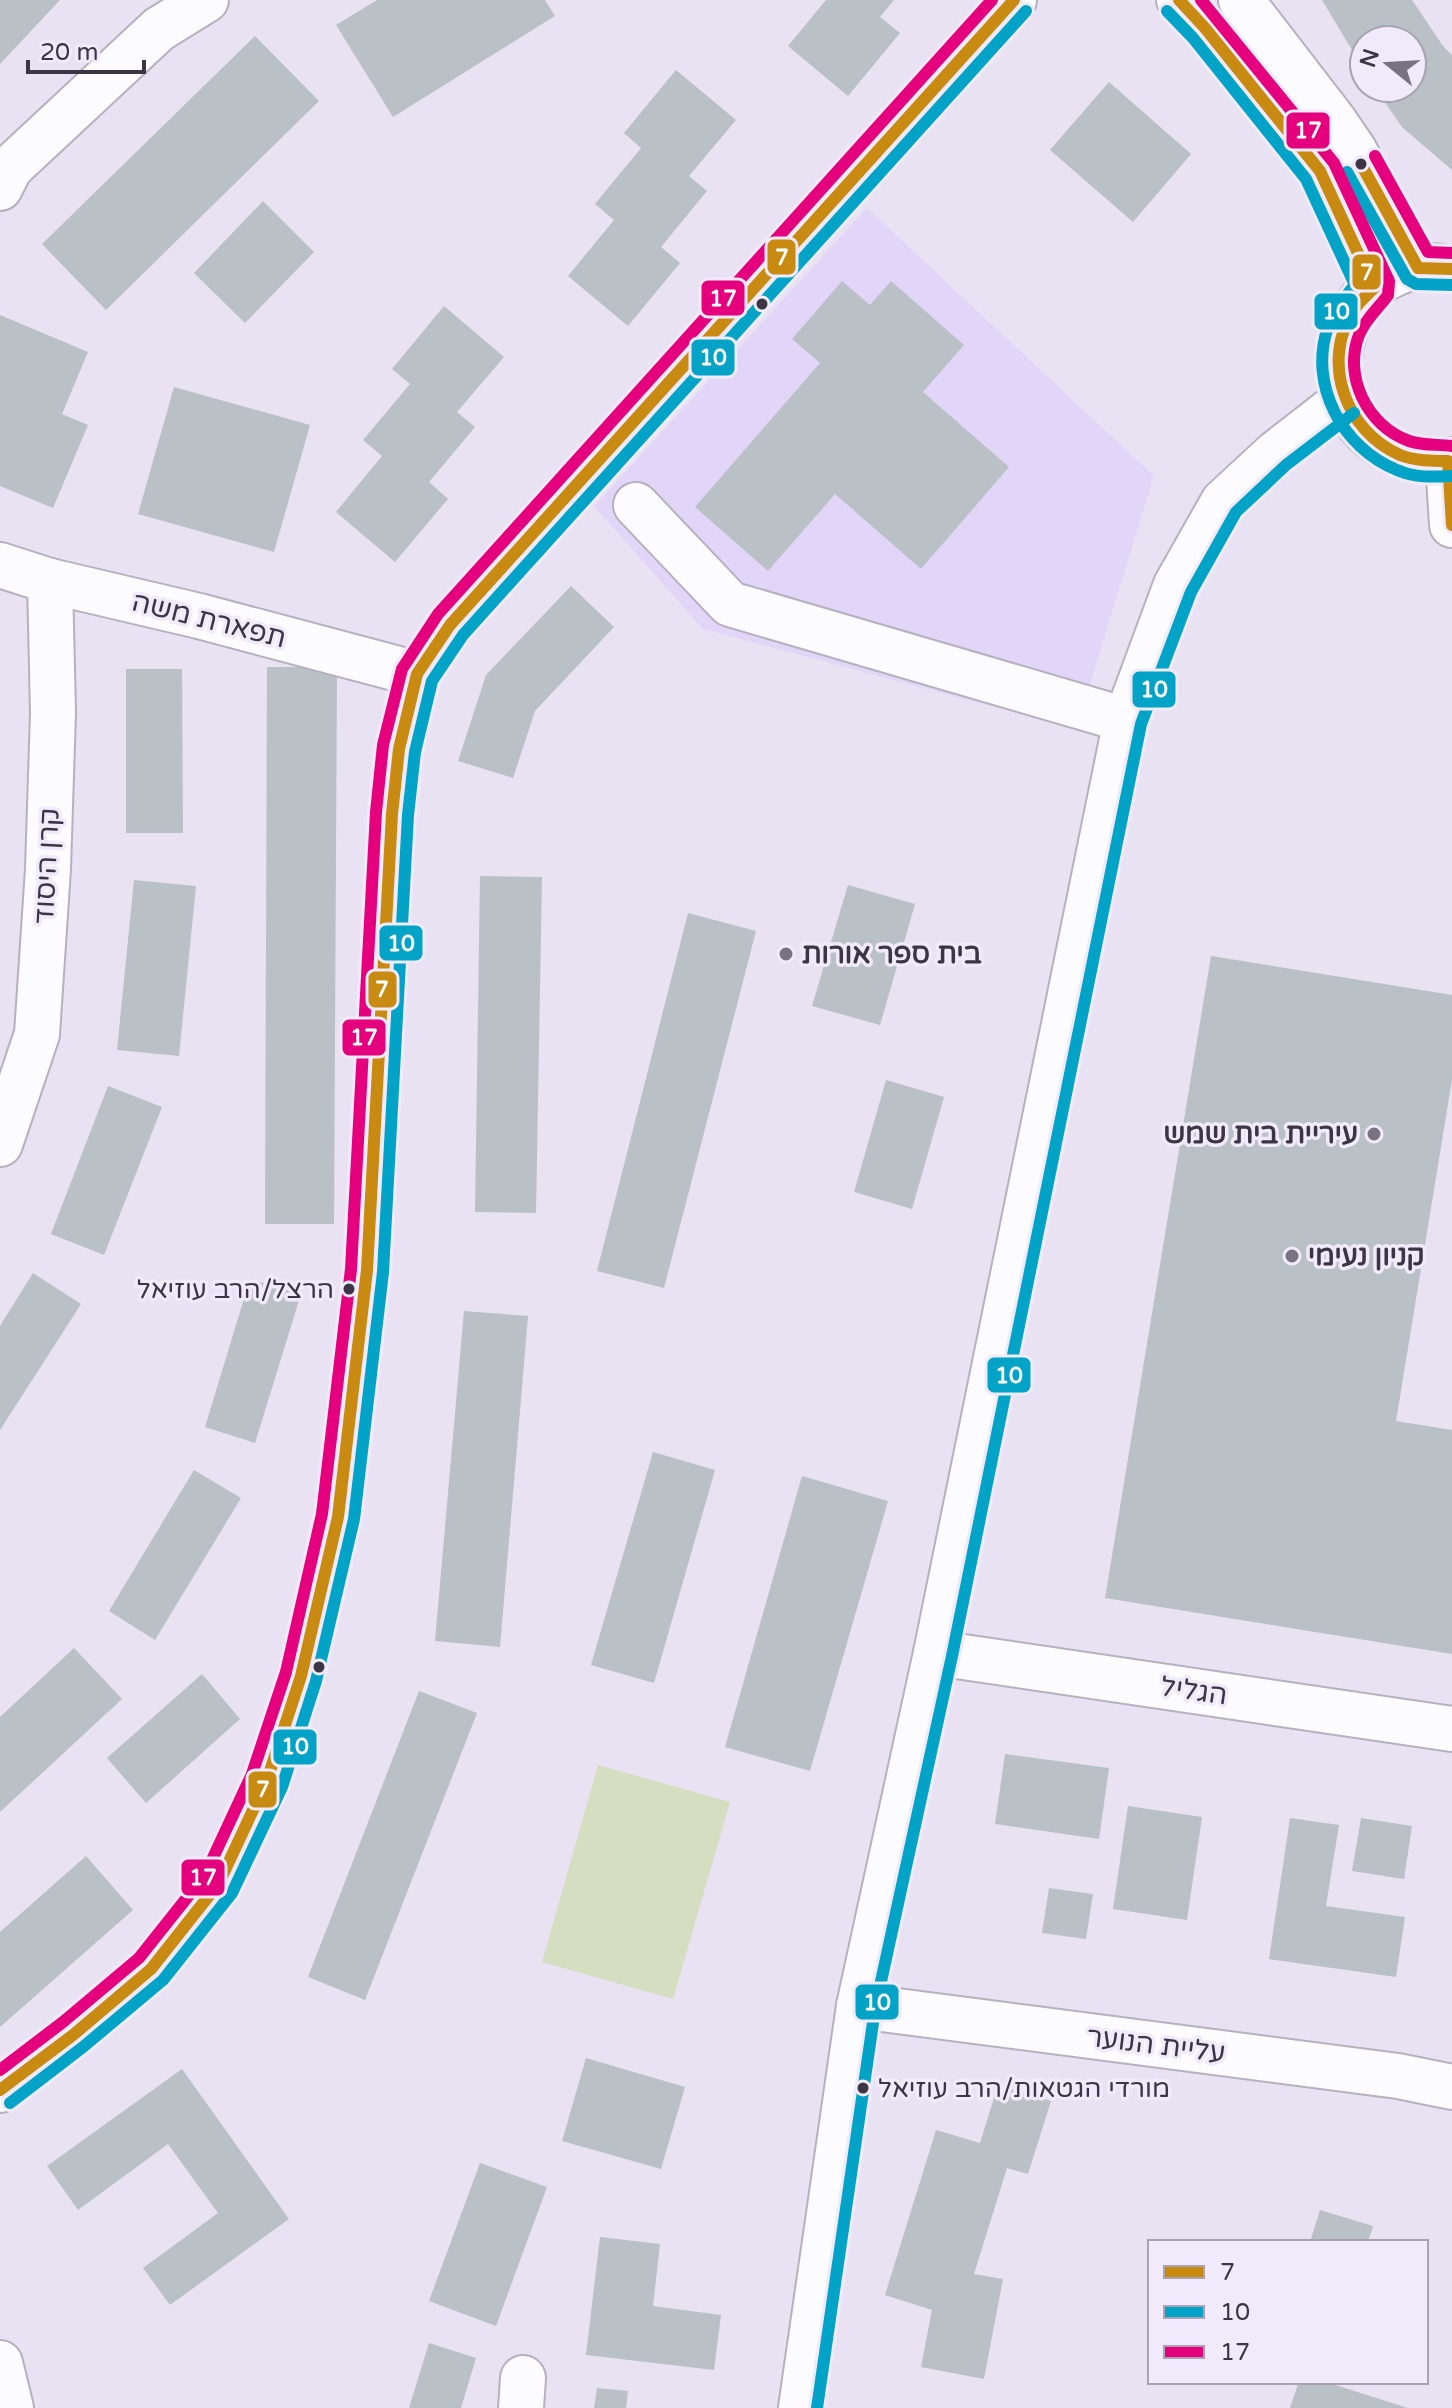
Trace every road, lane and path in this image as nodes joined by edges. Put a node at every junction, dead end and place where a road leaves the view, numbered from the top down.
1 (206, 0) edge
2 (1014, 0) edge
3 (1179, 0) edge
4 (1241, 0) edge
5 (0, 188) edge
6 (1435, 268) edge
7 (1374, 288) junction
8 (1344, 400) junction
9 (1450, 460) edge
10 (636, 505) dead end
11 (1452, 525) edge
12 (0, 565) edge
13 (50, 581) junction
14 (417, 674) junction
15 (1126, 720) junction
16 (0, 1144) edge
17 (936, 1653) junction
18 (1452, 1729) edge
19 (859, 2006) junction
20 (1452, 2087) edge
21 (0, 2090) edge
22 (0, 2363) edge
23 (11, 2408) edge
24 (801, 2408) edge

1 - 5 street
2 - 14 street
3 - 7 street
4 - 6 street
6 - 7 street
7 - 8 street
8 - 9 street
8 - 15 street
9 - 11 street
10 - 15 street
12 - 13 street, תפארת משה
13 - 14 street, תפארת משה
13 - 16 street, קרן היסוד
14 - 21 street
15 - 17 street
17 - 18 street, הגליל
17 - 19 street
19 - 20 street, עליית הנוער
19 - 24 street
22 - 23 street

